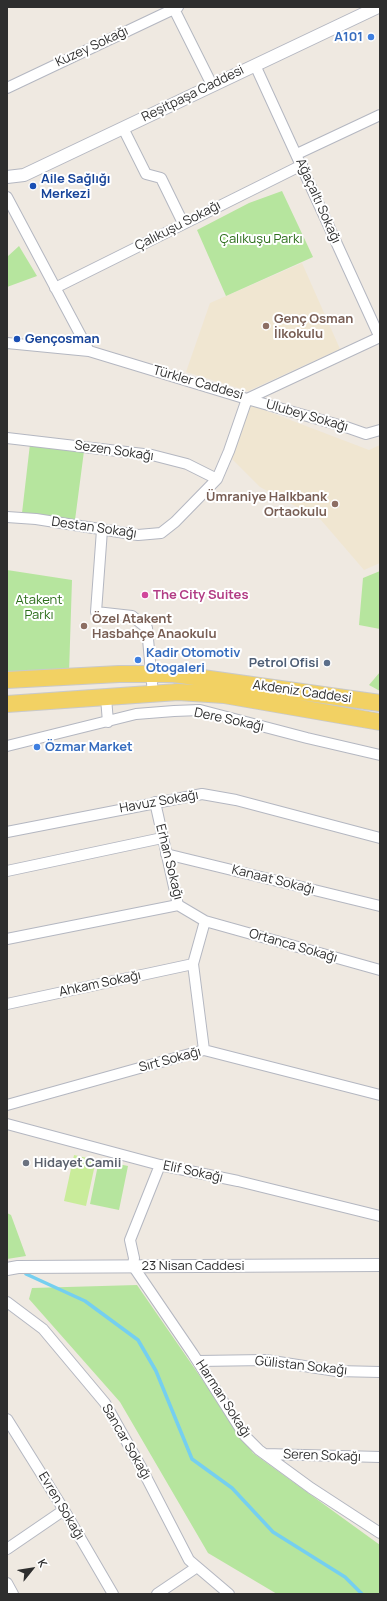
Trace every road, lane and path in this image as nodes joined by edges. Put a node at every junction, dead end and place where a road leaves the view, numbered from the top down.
1 (378, 7) edge
2 (175, 8) edge
3 (255, 65) junction
4 (212, 85) junction
5 (7, 88) edge
6 (380, 115) edge
7 (123, 128) junction
8 (297, 154) junction
9 (302, 165) junction
10 (7, 177) edge
11 (7, 197) edge
12 (184, 223) junction
13 (56, 288) junction
14 (380, 337) edge
15 (7, 343) edge
16 (89, 351) junction
17 (247, 399) junction
18 (380, 430) edge
19 (7, 438) edge
20 (217, 479) junction
21 (7, 517) edge
22 (102, 530) junction
23 (152, 674) junction
24 (7, 680) edge
25 (153, 694) junction
26 (106, 698) junction
27 (380, 703) edge
28 (7, 704) edge
29 (108, 722) junction
30 (380, 722) edge
31 (7, 746) edge
32 (380, 755) edge
33 (155, 802) junction
34 (7, 832) edge
35 (162, 838) junction
36 (380, 838) edge
37 (166, 854) junction
38 (7, 871) edge
39 (178, 905) junction
40 (380, 906) edge
41 (205, 921) junction
42 (7, 938) edge
43 (193, 964) junction
44 (380, 970) edge
45 (7, 1004) edge
46 (204, 1050) junction
47 (380, 1094) edge
48 (7, 1105) edge
49 (7, 1124) edge
50 (160, 1165) junction
51 (380, 1216) edge
52 (380, 1265) edge
53 (133, 1266) junction
54 (7, 1269) edge
55 (7, 1302) edge
56 (198, 1361) junction
57 (380, 1372) edge
58 (7, 1419) edge
59 (265, 1454) junction
60 (380, 1458) edge
61 (64, 1510) junction
62 (380, 1533) edge
63 (7, 1549) edge
64 (197, 1566) junction
65 (7, 1583) edge
66 (13, 1594) edge
67 (113, 1594) edge
68 (157, 1594) edge
69 (229, 1594) edge

1 - 3 street, Reşitpaşa Caddesi
2 - 4 street
2 - 5 street, Kuzey Sokağı
3 - 4 street, Reşitpaşa Caddesi
3 - 8 street, Ağaçaltı Sokağı
4 - 7 street, Reşitpaşa Caddesi
6 - 8 street
7 - 10 street, Reşitpaşa Caddesi
7 - 12 street
8 - 9 street, Ağaçaltı Sokağı
9 - 12 street, Çalıkuşu Sokağı
9 - 14 street, Ağaçaltı Sokağı
11 - 13 street
12 - 13 street, Çalıkuşu Sokağı
13 - 16 street
14 - 17 street, Türkler Caddesi
15 - 16 street, Türkler Caddesi
16 - 17 street, Türkler Caddesi
17 - 18 street, Ulubey Sokağı
17 - 20 street, Destan Sokağı
19 - 20 street, Sezen Sokağı
20 - 22 street, Destan Sokağı
21 - 22 street, Destan Sokağı
22 - 23 street
23 - 24 main road, Akdeniz Caddesi
23 - 25 street
23 - 27 main road, Akdeniz Caddesi
25 - 26 main road, Akdeniz Caddesi
25 - 30 main road, Akdeniz Caddesi
26 - 28 main road, Akdeniz Caddesi
26 - 29 street
29 - 31 street, Dere Sokağı
29 - 32 street, Dere Sokağı
33 - 34 street, Havuz Sokağı
33 - 35 street, Erhan Sokağı
33 - 36 street, Havuz Sokağı
35 - 37 street, Erhan Sokağı
35 - 38 street
37 - 39 street, Erhan Sokağı
37 - 40 street, Kanaat Sokağı
39 - 41 street, Erhan Sokağı
39 - 42 street
41 - 43 street
41 - 44 street, Ortanca Sokağı
43 - 45 street, Ahkam Sokağı
43 - 46 street
46 - 47 street, Sırt Sokağı
46 - 48 street, Sırt Sokağı
49 - 50 street, Elif Sokağı
50 - 51 street, Elif Sokağı
50 - 53 street
52 - 53 street, 23 Nisan Caddesi
53 - 54 street, 23 Nisan Caddesi
53 - 56 street, Harman Sokağı
55 - 64 street, Sancar Sokağı
56 - 57 street, Gülistan Sokağı
56 - 59 street, Harman Sokağı
58 - 61 street, Evren Sokağı
59 - 60 street, Seren Sokağı
59 - 62 street, Harman Sokağı
61 - 63 street
61 - 67 street, Evren Sokağı
64 - 68 street
64 - 69 street, Sancar Sokağı
65 - 66 street

